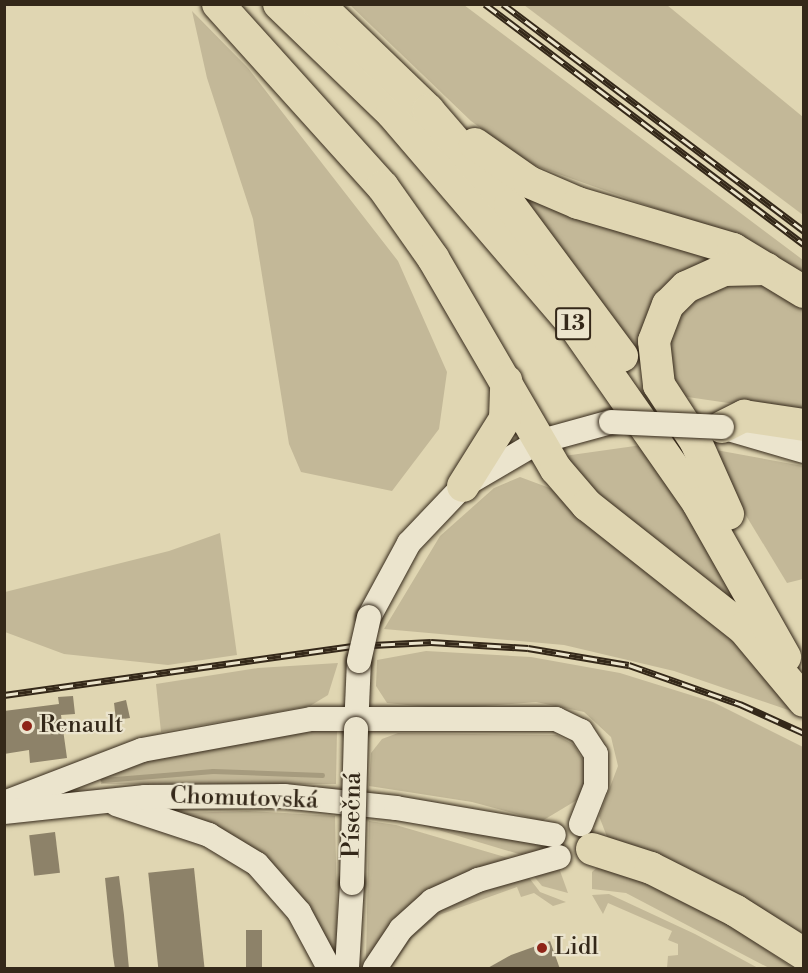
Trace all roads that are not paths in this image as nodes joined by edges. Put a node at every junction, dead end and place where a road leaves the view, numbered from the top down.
1 (218, 4) edge
2 (279, 4) edge
3 (318, 4) edge
4 (428, 110) junction
5 (772, 270) junction
6 (804, 292) edge
7 (505, 377) junction
8 (804, 424) edge
9 (735, 430) junction
10 (804, 440) edge
11 (538, 442) junction
12 (804, 451) edge
13 (463, 486) junction
14 (728, 514) junction
15 (804, 651) edge
16 (804, 691) edge
17 (804, 701) edge
18 (356, 724) junction
19 (103, 800) junction
20 (4, 803) edge
21 (4, 812) edge
22 (587, 836) junction
23 (556, 846) junction
24 (804, 954) edge
25 (329, 969) edge
26 (348, 969) edge
27 (375, 969) edge

1 - 7 highway
2 - 16 highway, 13
3 - 4 highway, 13
4 - 5 highway
4 - 14 highway, 13
5 - 6 highway
5 - 14 highway
7 - 11 highway
7 - 13 highway
8 - 9 highway
9 - 10 street
9 - 11 street, Písečná, bridge
9 - 12 street
11 - 13 street, Písečná
11 - 17 highway
13 - 18 street, Písečná, bridge
14 - 15 highway, 13
18 - 20 street
18 - 22 street
18 - 26 street, Písečná, bridge
19 - 21 street, Chomutovská
19 - 23 street, Chomutovská
19 - 25 street
22 - 23 street
22 - 23 street
22 - 24 highway
23 - 27 street

